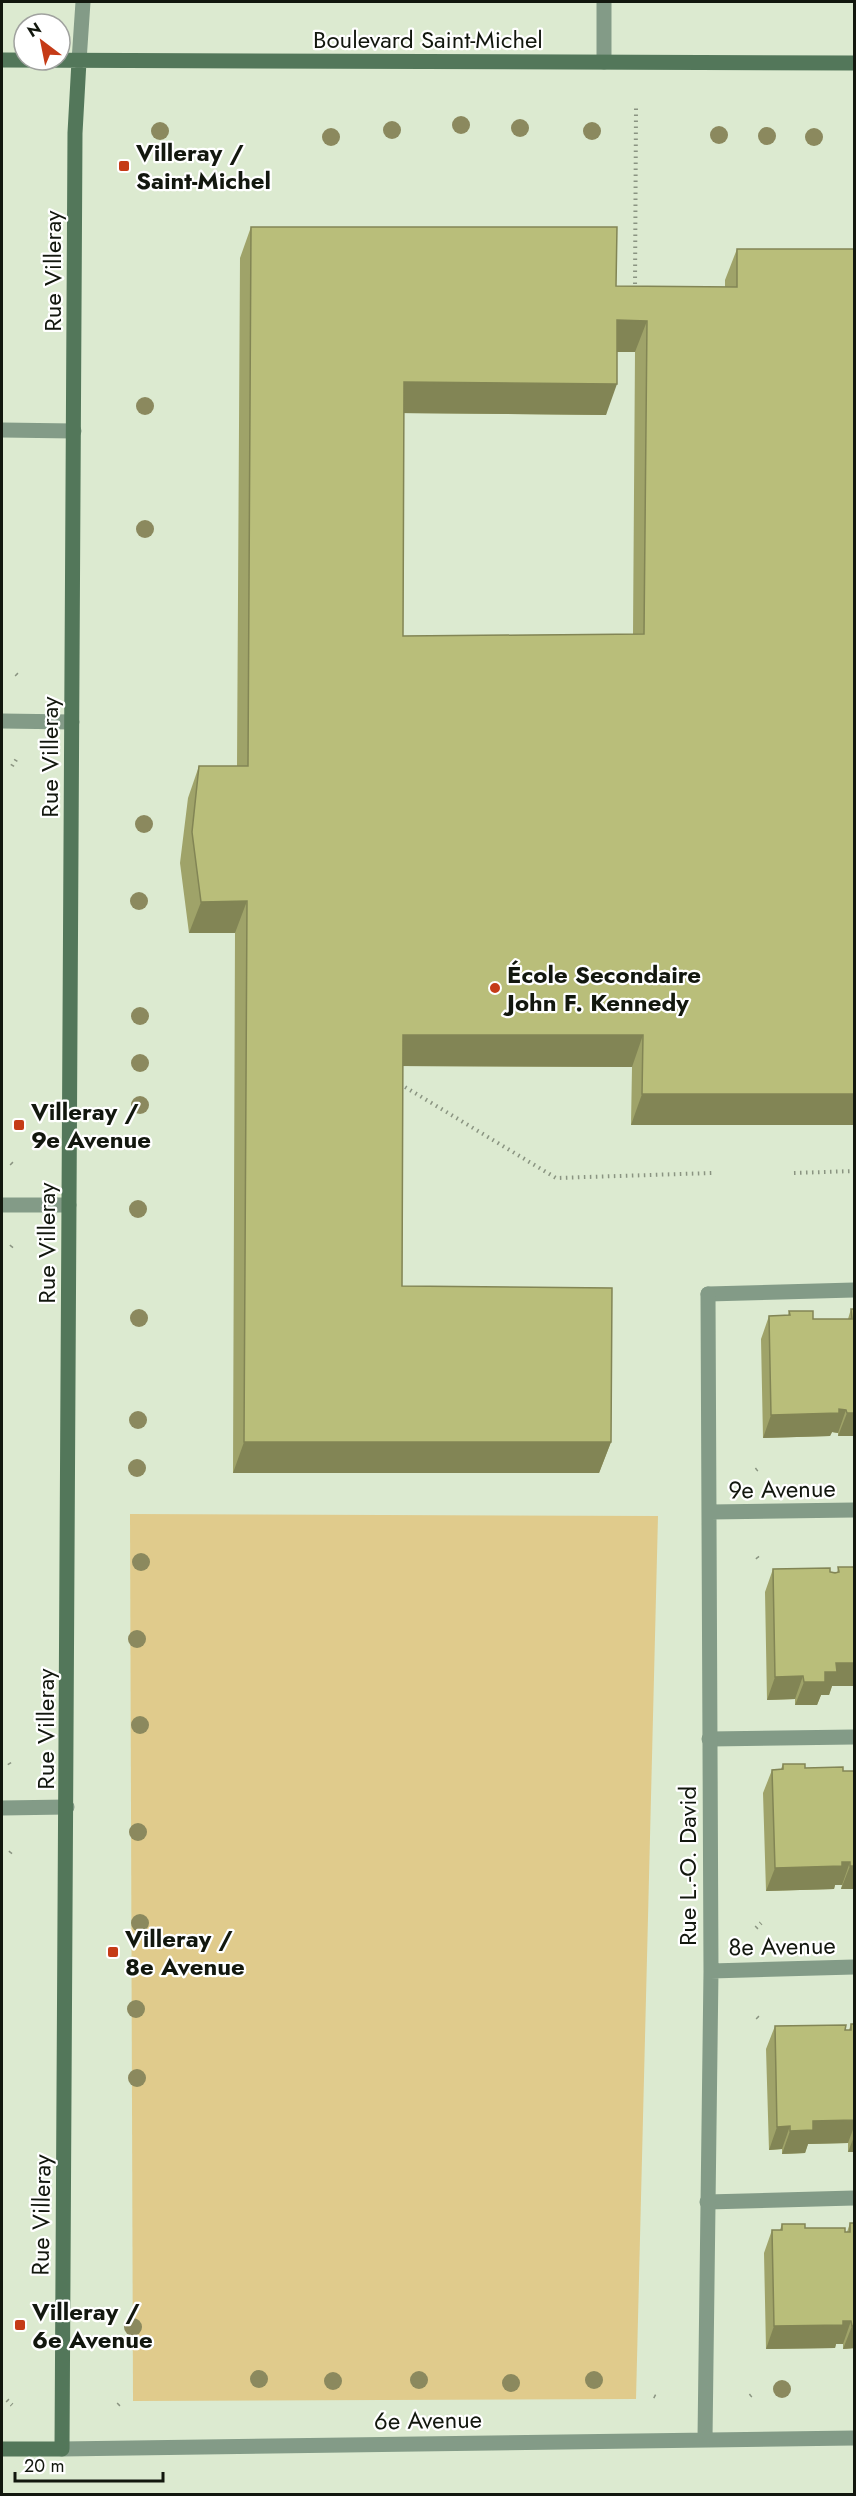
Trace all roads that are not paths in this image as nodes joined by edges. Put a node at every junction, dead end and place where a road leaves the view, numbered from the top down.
1 (83, 2) edge
2 (604, 2) edge
3 (2, 60) edge
4 (79, 61) junction
5 (604, 62) junction
6 (855, 63) edge
7 (2, 430) edge
8 (74, 432) junction
9 (2, 721) edge
10 (72, 722) junction
11 (2, 1205) edge
12 (69, 1205) junction
13 (855, 1290) edge
14 (855, 1509) edge
15 (710, 1512) junction
16 (855, 1737) edge
17 (709, 1739) junction
18 (67, 1807) junction
19 (2, 1808) edge
20 (855, 1967) edge
21 (711, 1971) junction
22 (855, 2198) edge
23 (707, 2202) junction
24 (855, 2438) edge
25 (705, 2439) junction
26 (2, 2449) edge
27 (62, 2449) junction

1 - 4 street, Rue Villeray
2 - 5 street
3 - 4 street, Boulevard Saint-Michel
4 - 5 street, Boulevard Saint-Michel
4 - 8 street, Rue Villeray
5 - 6 street, Boulevard Saint-Michel
7 - 8 street
8 - 10 street, Rue Villeray
9 - 10 street
10 - 12 street, Rue Villeray
11 - 12 street
12 - 18 street, Rue Villeray
13 - 15 street, Rue L.-O. David
14 - 15 street, 9e Avenue
15 - 17 street, Rue L.-O. David
16 - 17 street
17 - 21 street, Rue L.-O. David
18 - 19 street
18 - 27 street, Rue Villeray
20 - 21 street, 8e Avenue
21 - 23 street, Rue L.-O. David
22 - 23 street
23 - 25 street, Rue L.-O. David
24 - 25 street, 6e Avenue
25 - 27 street, 6e Avenue
26 - 27 street, 6e Avenue

